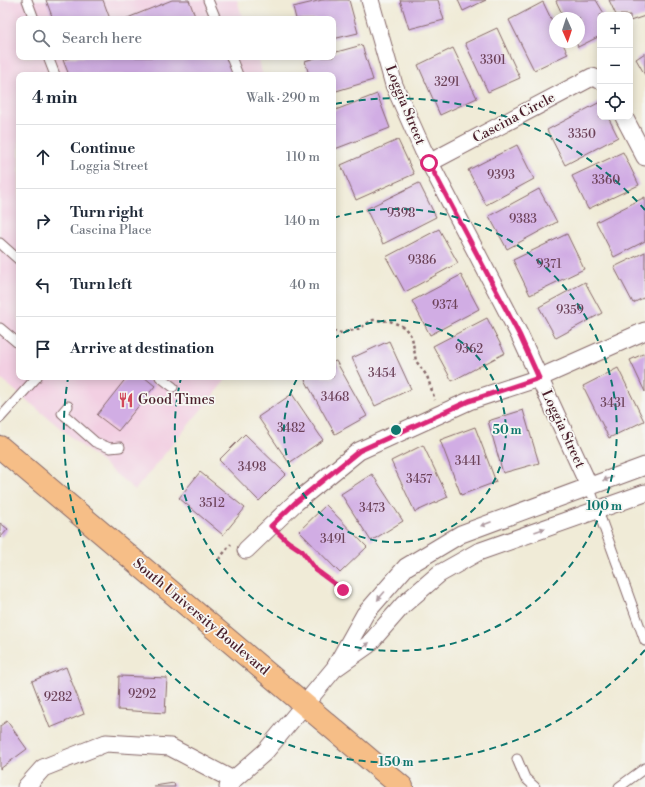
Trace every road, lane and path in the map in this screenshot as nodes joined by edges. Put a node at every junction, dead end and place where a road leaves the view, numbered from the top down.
1 (27, 0) edge
2 (208, 0) edge
3 (370, 0) edge
4 (33, 16) edge
5 (215, 16) edge
6 (49, 60) edge
7 (232, 60) edge
8 (54, 72) edge
9 (237, 72) edge
10 (597, 79) edge
11 (626, 120) edge
12 (645, 157) edge
13 (429, 163) junction
14 (0, 244) edge
15 (16, 257) edge
16 (0, 328) edge
17 (645, 331) edge
18 (336, 332) edge
19 (16, 341) edge
20 (539, 378) junction
21 (34, 380) edge
22 (164, 380) edge
23 (173, 387) dead end
24 (68, 406) dead end
25 (438, 414) junction
26 (0, 418) edge
27 (120, 447) dead end
28 (0, 448) edge
29 (645, 466) edge
30 (589, 486) junction
31 (645, 493) edge
32 (598, 509) junction
33 (271, 526) junction
34 (246, 550) dead end
35 (343, 590) dead end
36 (645, 641) edge
37 (334, 669) junction
38 (305, 704) junction
39 (517, 759) dead end
40 (645, 768) edge
41 (231, 783) edge
42 (26, 787) edge
43 (402, 787) edge
44 (535, 787) edge
45 (619, 787) edge

1 - 4 lane
2 - 5 lane
3 - 13 street, Loggia Street
6 - 8 lane
7 - 9 lane
10 - 13 street, Cascina Circle
11 - 12 street
13 - 20 street, Loggia Street
14 - 15 lane
16 - 19 lane
17 - 20 street
18 - 25 path
20 - 25 street
20 - 30 street, Loggia Street
21 - 26 lane
22 - 23 lane
24 - 27 lane
25 - 33 street
28 - 38 main road, South University Boulevard
29 -> 30 street
30 - 32 lane
30 -> 37 street
31 - 32 street
32 - 36 lane
37 -> 32 street
33 - 34 street
33 - 35 path
37 - 38 street
38 - 41 street
38 - 43 main road, South University Boulevard
39 - 44 lane
40 - 45 lane
41 - 42 street

